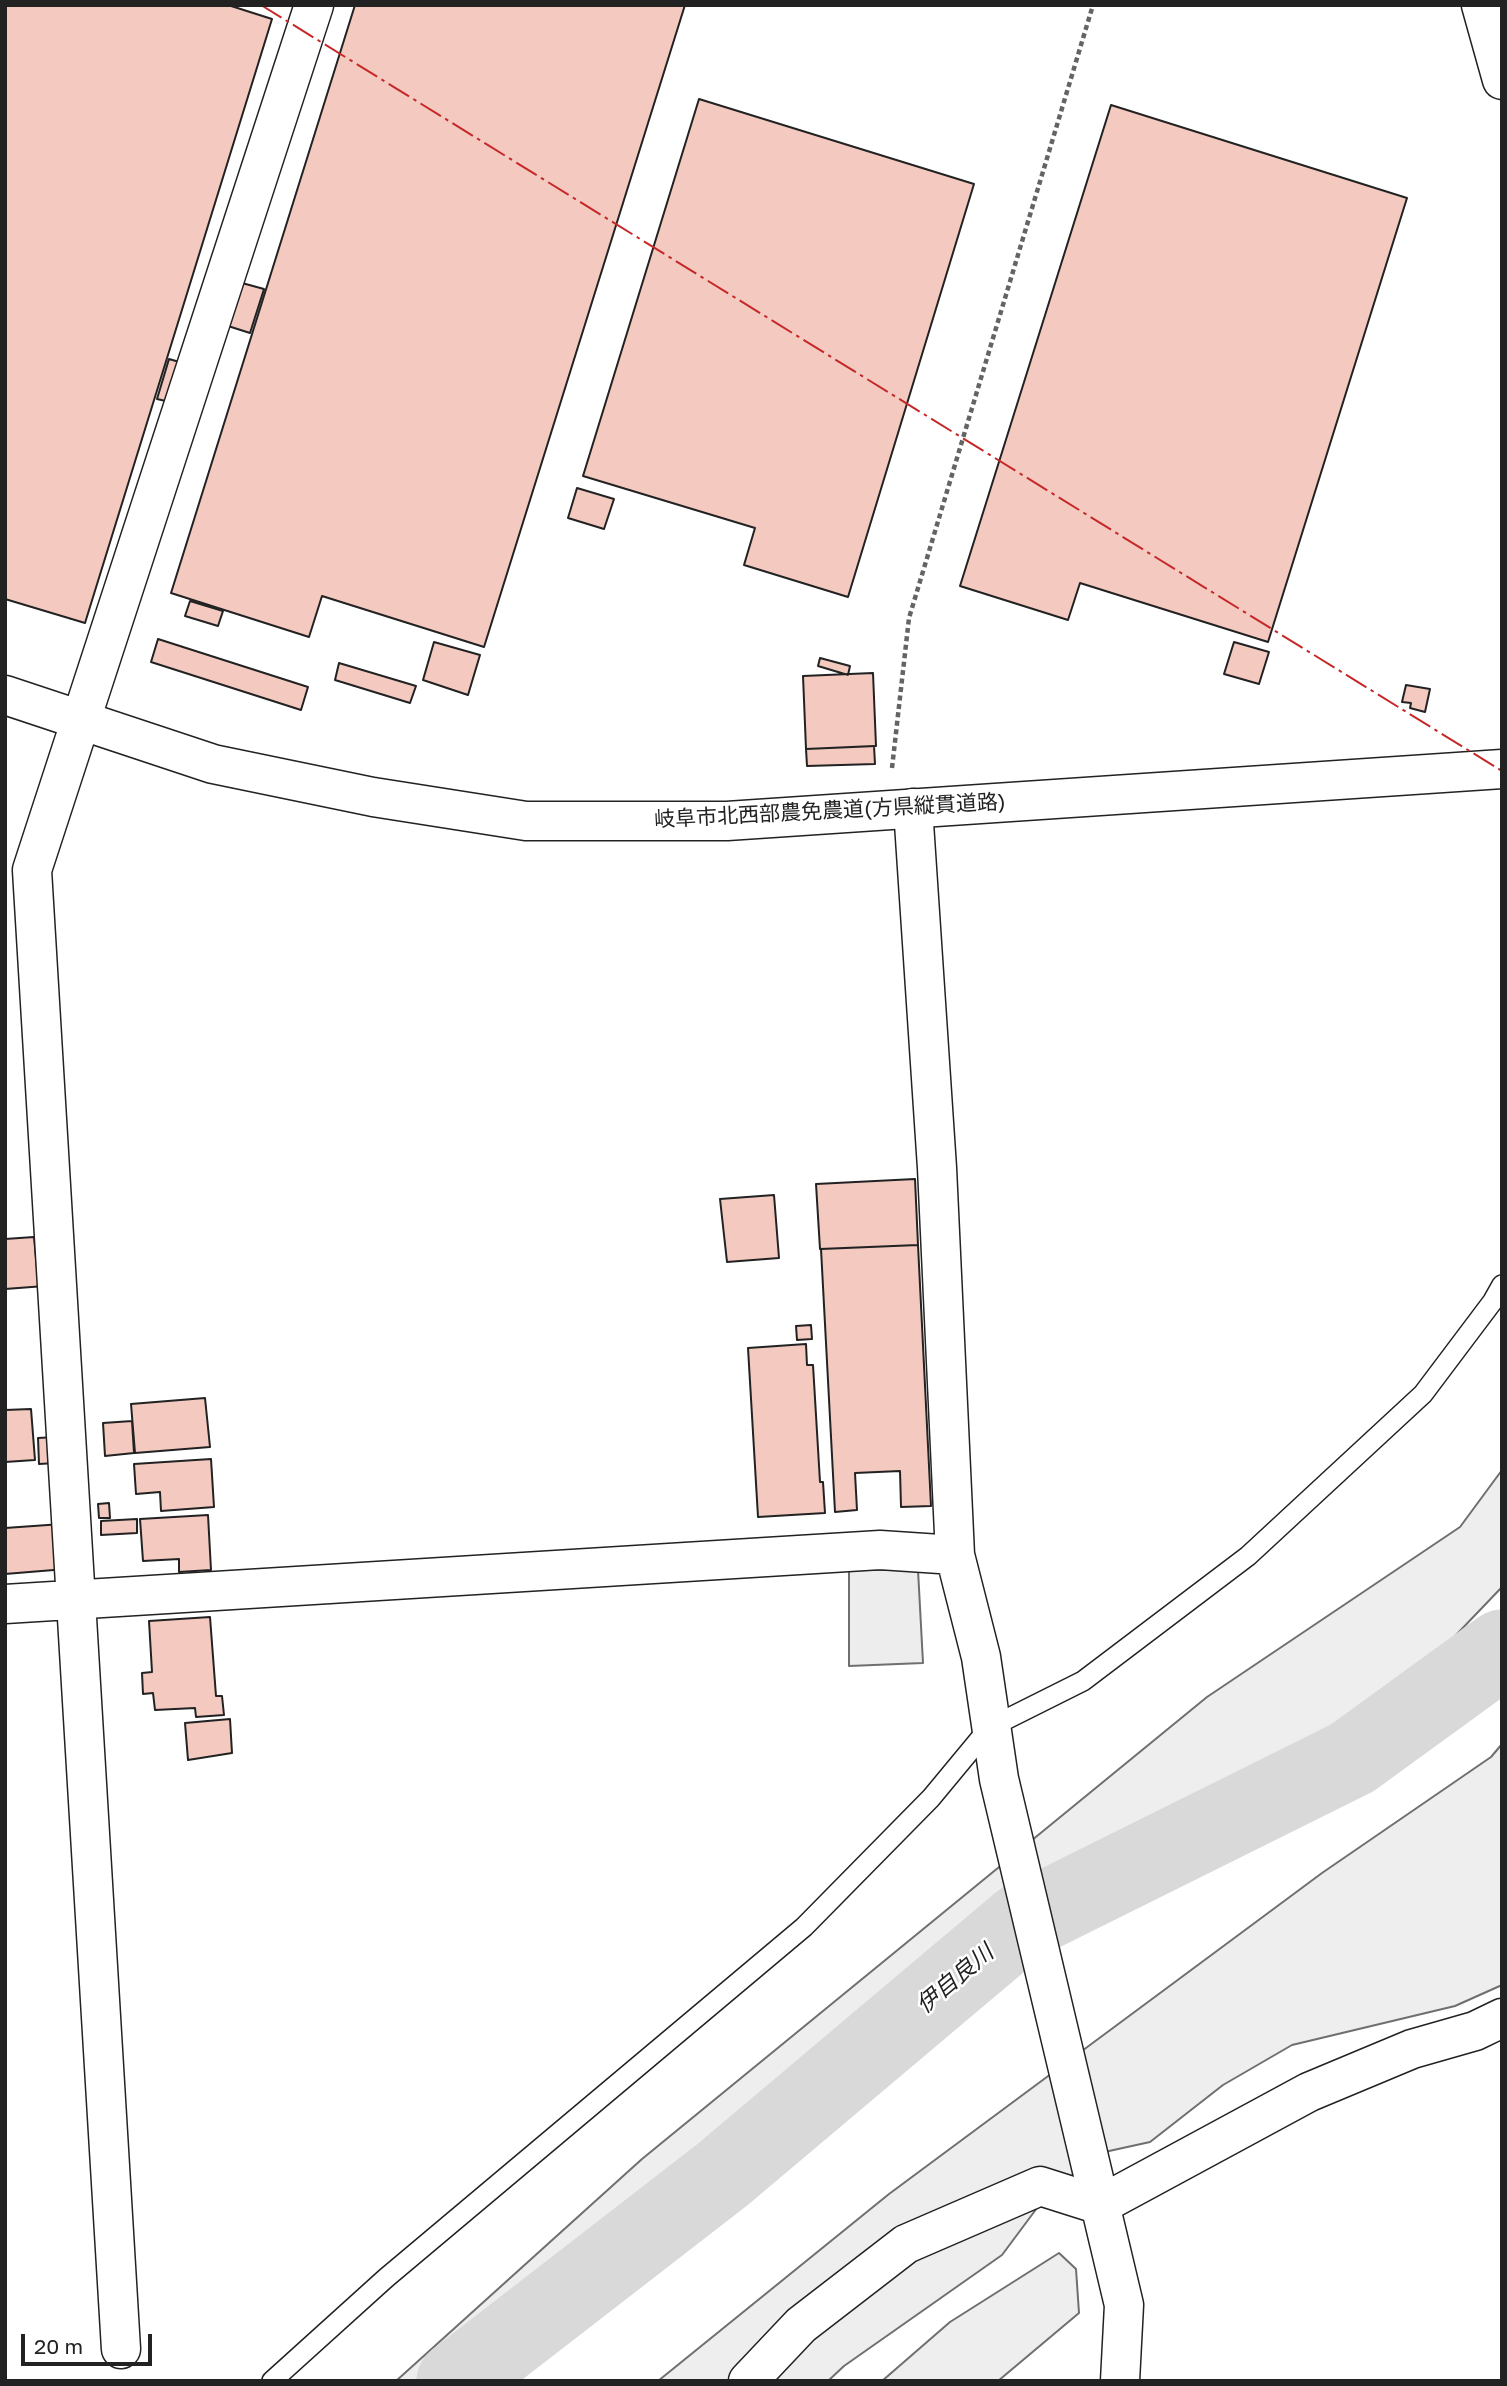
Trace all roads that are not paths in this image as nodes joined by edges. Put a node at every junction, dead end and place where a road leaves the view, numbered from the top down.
1 (314, 5) edge
2 (1481, 5) edge
3 (1502, 80) edge
4 (5, 695) edge
5 (83, 719) junction
6 (1502, 769) edge
7 (900, 809) junction
8 (19, 871) edge
9 (1502, 1285) edge
10 (955, 1555) junction
11 (76, 1599) junction
12 (5, 1604) edge
13 (989, 1728) junction
14 (1502, 2018) edge
15 (1100, 2205) junction
16 (121, 2349) dead end
17 (272, 2381) edge
18 (748, 2381) edge
19 (1120, 2381) edge

1 - 5 street
2 - 3 street
4 - 5 street, 岐阜市北西部農免農道(方県縦貫道路)
5 - 7 street, 岐阜市北西部農免農道(方県縦貫道路)
5 - 8 street
6 - 7 street, 岐阜市北西部農免農道(方県縦貫道路)
7 - 10 street
8 - 11 street
9 - 13 lane
10 - 11 street
10 - 13 street
11 - 12 street
11 - 16 street
13 - 15 street
13 - 17 lane
14 - 15 street
15 - 18 street
15 - 19 street

